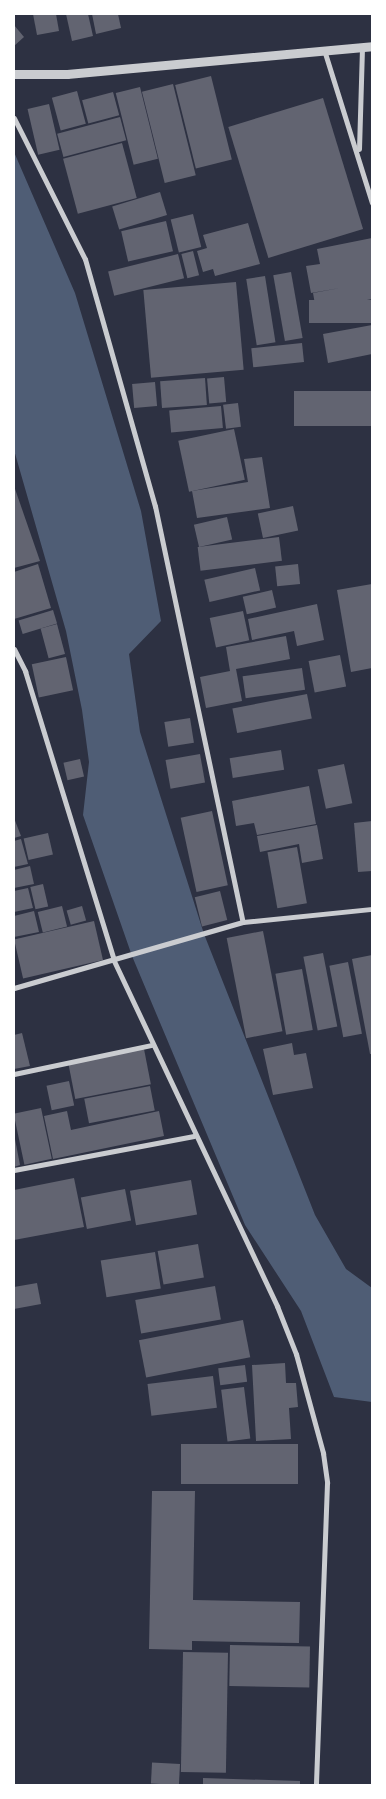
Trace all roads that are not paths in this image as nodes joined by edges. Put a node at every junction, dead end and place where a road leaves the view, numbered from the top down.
1 (372, 46) edge
2 (362, 47) junction
3 (325, 53) junction
4 (14, 74) edge
5 (14, 118) edge
6 (359, 155) junction
7 (370, 185) edge
8 (372, 203) edge
9 (14, 649) edge
10 (372, 908) edge
11 (243, 922) junction
12 (114, 961) junction
13 (14, 988) edge
14 (152, 1045) junction
15 (14, 1074) edge
16 (194, 1136) junction
17 (14, 1170) edge
18 (316, 1785) edge

1 - 2 street
2 - 3 street
2 - 6 street
3 - 4 street
3 - 6 street
5 - 11 street
6 - 7 street
7 - 8 street
9 - 12 street
10 - 11 street
11 - 12 street
12 - 13 street
12 - 14 street
14 - 15 street
14 - 16 street
16 - 17 street
16 - 18 street

